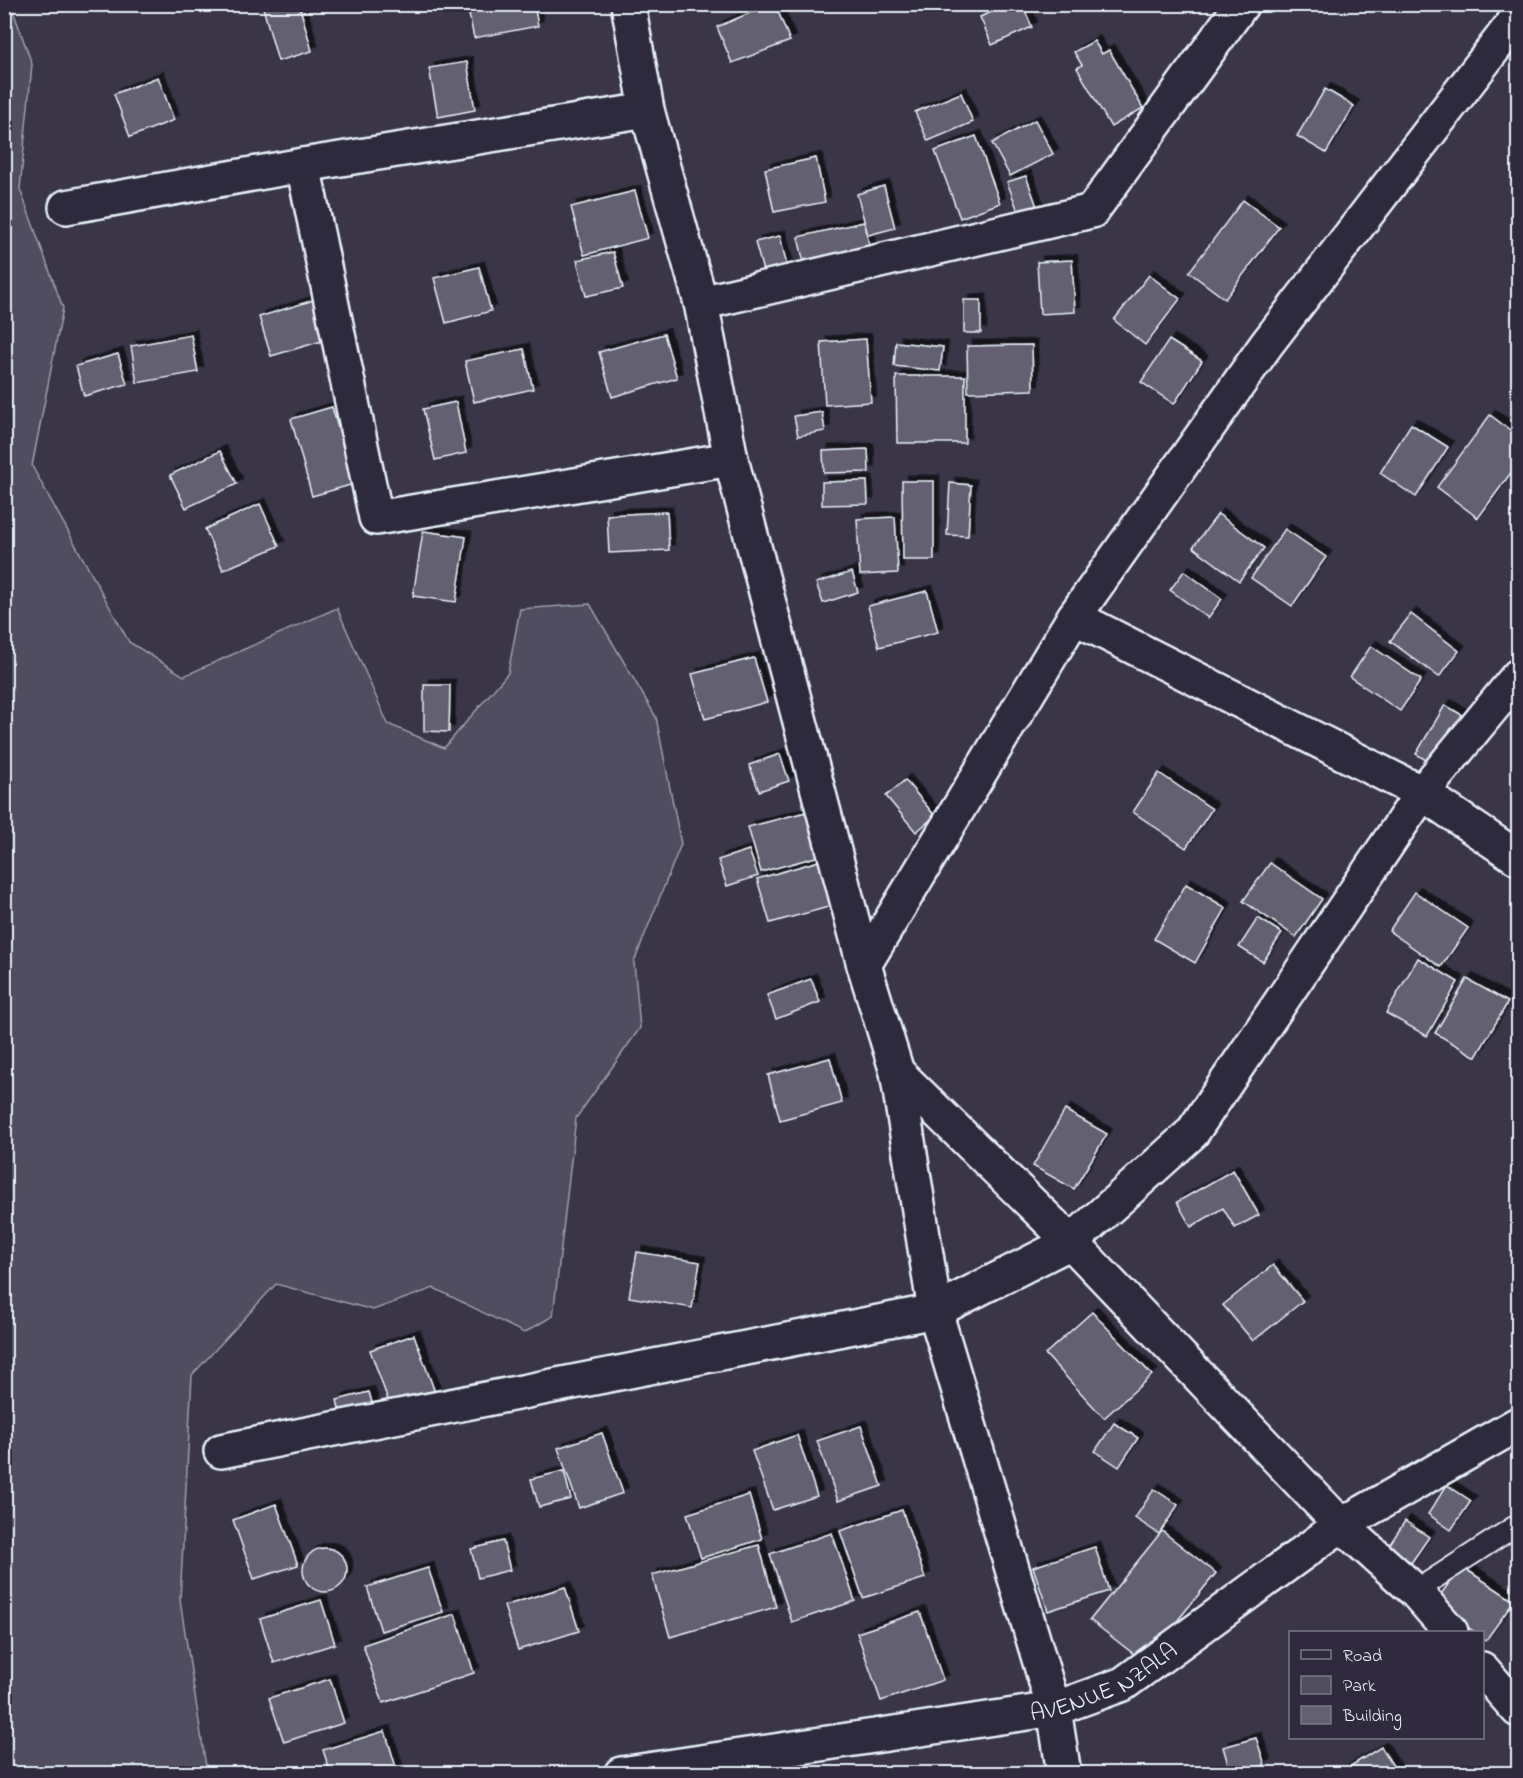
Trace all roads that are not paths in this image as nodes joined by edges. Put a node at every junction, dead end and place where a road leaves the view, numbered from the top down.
1 (628, 4) edge
2 (1242, 4) edge
3 (1518, 17) edge
4 (647, 110) junction
5 (303, 165) junction
6 (66, 207) dead end
7 (701, 303) junction
8 (731, 459) junction
9 (1074, 617) junction
10 (1518, 676) edge
11 (1422, 793) junction
12 (1518, 858) edge
13 (864, 965) junction
14 (897, 1072) junction
15 (1071, 1242) junction
16 (935, 1311) junction
17 (1518, 1424) edge
18 (221, 1451) dead end
19 (1341, 1525) junction
20 (1518, 1528) edge
21 (1415, 1591) junction
22 (1450, 1631) edge
23 (1484, 1671) edge
24 (1054, 1709) junction
25 (1518, 1710) edge
26 (621, 1773) edge
27 (1064, 1773) edge

1 - 4 street
2 - 7 street
3 - 9 street
4 - 5 street
4 - 7 street
5 - 6 street
5 - 8 street
7 - 8 street
8 - 13 street
9 - 11 street
9 - 13 street
10 - 11 street
11 - 12 street
11 - 15 street
13 - 14 street
14 - 15 street
14 - 16 street
15 - 16 street
15 - 19 street
16 - 18 street
16 - 24 street
17 - 19 street, AVENUE NZALA
19 - 21 street
19 - 24 street, AVENUE NZALA
20 - 21 lane
21 - 22 street
23 - 25 street
24 - 26 street, AVENUE NZALA
24 - 27 street

